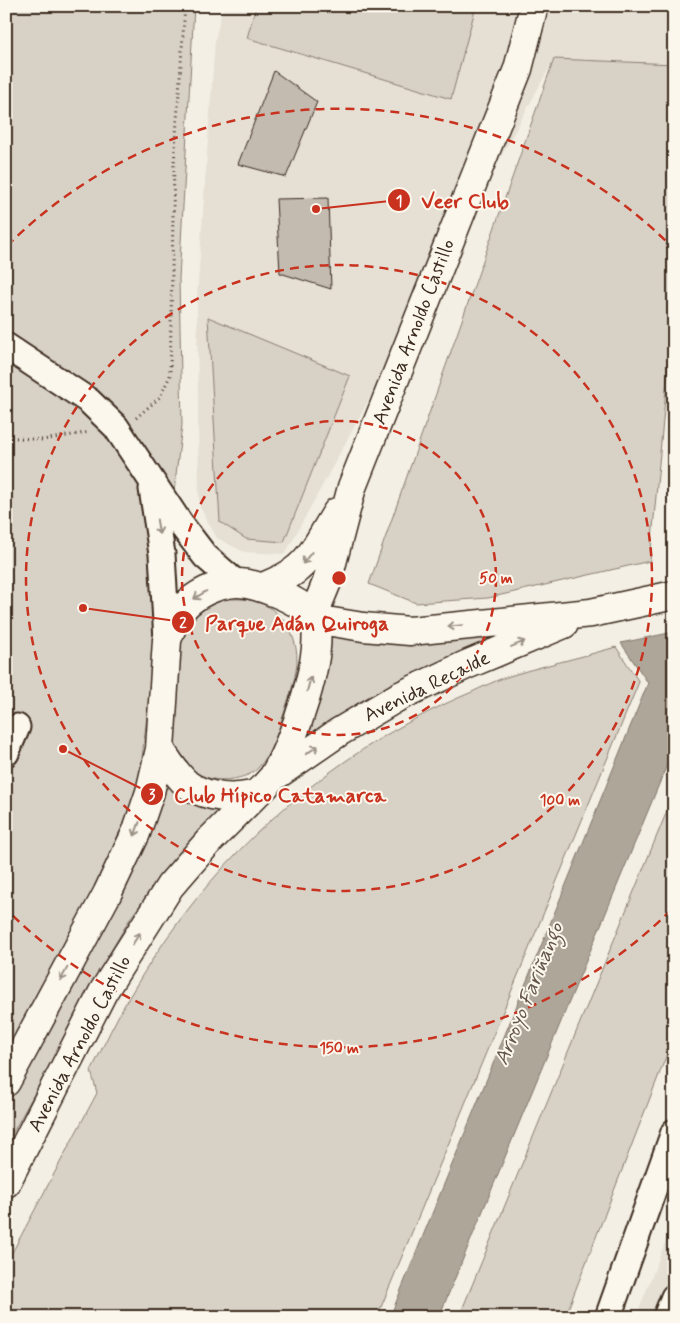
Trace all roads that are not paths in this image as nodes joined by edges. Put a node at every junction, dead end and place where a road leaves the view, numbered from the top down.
1 (534, 6) edge
2 (6, 346) edge
3 (150, 479) junction
4 (352, 487) junction
5 (236, 583) junction
6 (263, 587) junction
7 (674, 595) edge
8 (591, 613) junction
9 (313, 618) junction
10 (167, 640) junction
11 (17, 727) dead end
12 (160, 749) junction
13 (6, 753) edge
14 (264, 786) junction
15 (6, 1082) edge
16 (674, 1132) edge
17 (9, 1170) edge
18 (674, 1297) edge
19 (608, 1317) edge
20 (666, 1317) edge

1 - 4 main road, Avenida Arnoldo Castillo
2 - 3 street
3 - 5 street
3 -> 10 street
4 -> 6 main road, Avenida Arnoldo Castillo
4 - 9 main road, Avenida Arnoldo Castillo
5 - 6 main road
5 -> 10 main road
6 - 9 main road
7 - 8 main road, Avenida Recalde
8 -> 9 main road, Avenida Recalde
14 -> 8 main road, Avenida Recalde
14 -> 9 main road
10 - 12 main road
11 - 13 street
12 - 14 main road
12 -> 15 main road
17 -> 14 main road, Avenida Arnoldo Castillo
16 - 19 street
18 - 20 street

